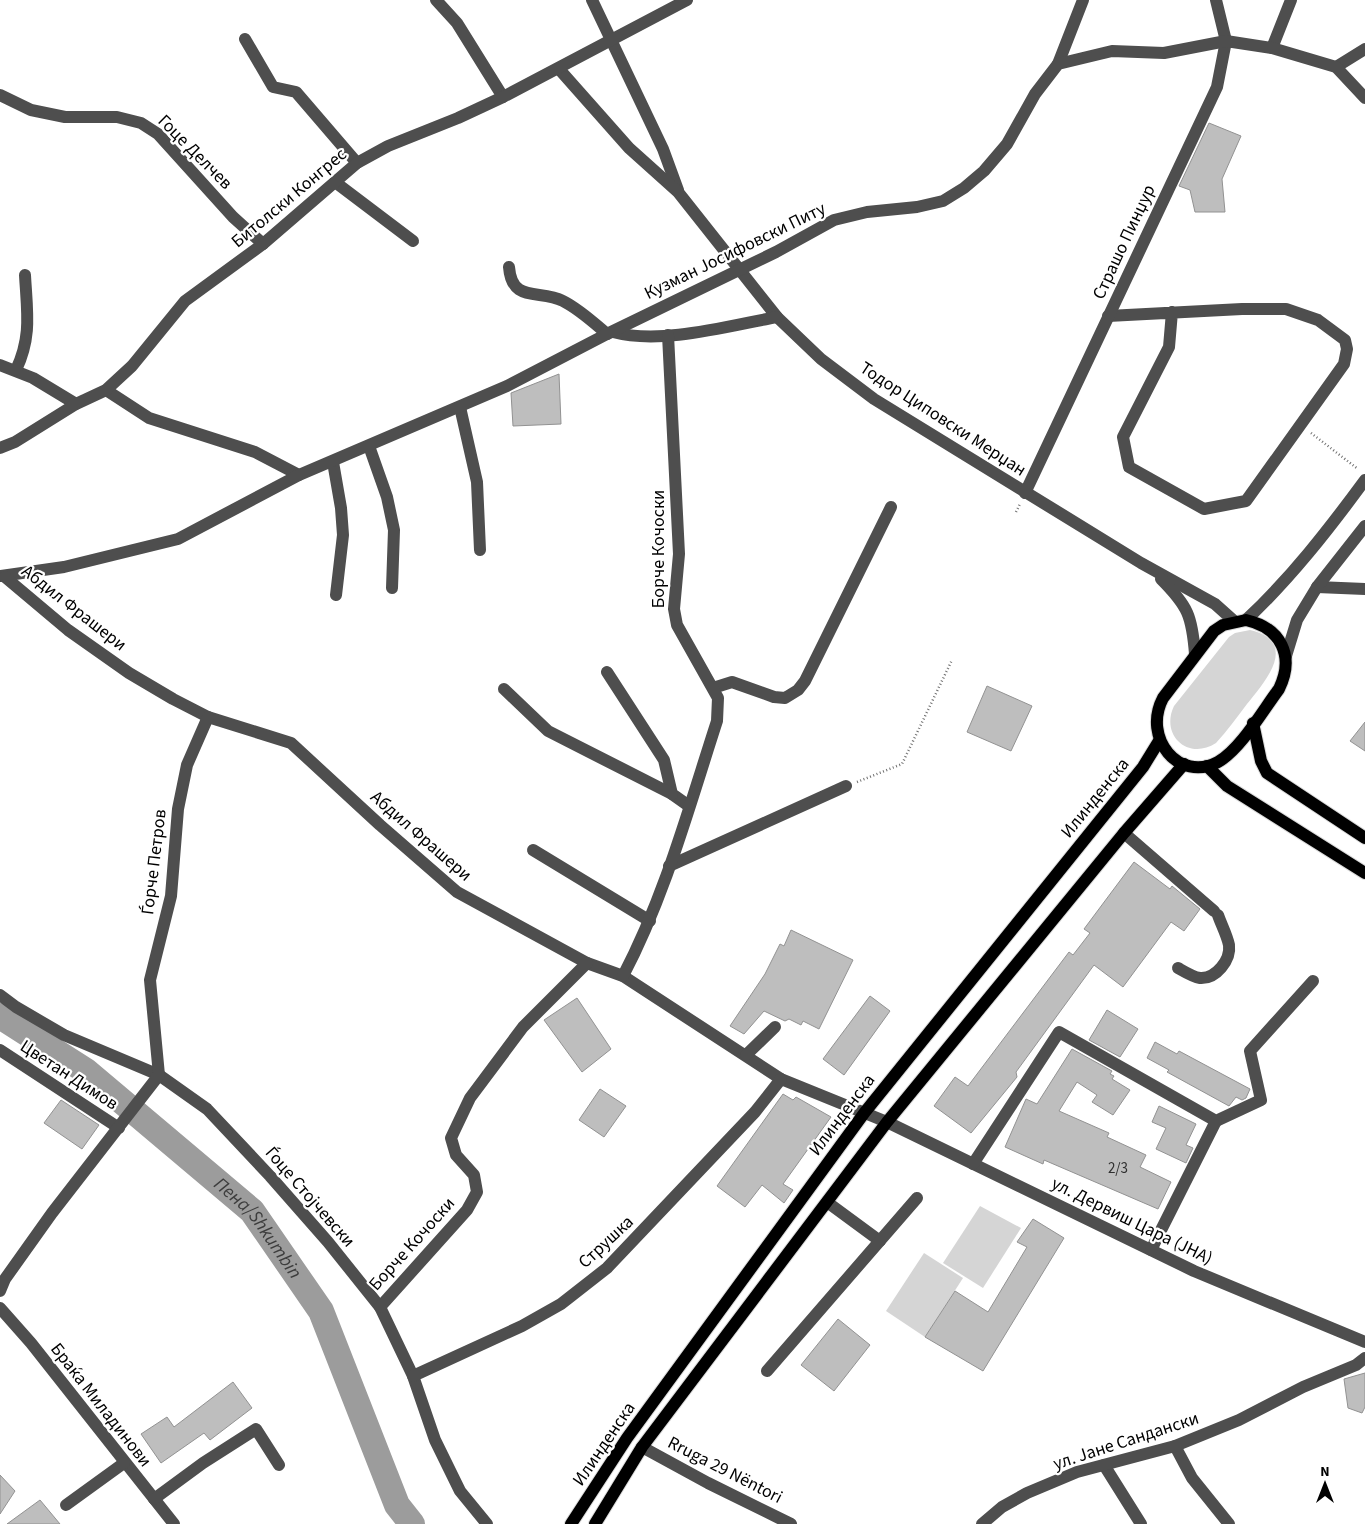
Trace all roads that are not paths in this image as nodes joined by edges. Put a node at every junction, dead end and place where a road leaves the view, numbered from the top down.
1 (436, 0) edge
2 (592, 0) edge
3 (687, 0) edge
4 (1083, 0) edge
5 (1216, 0) edge
6 (1291, 0) edge
7 (245, 39) dead end
8 (610, 41) junction
9 (1226, 41) junction
10 (1272, 48) junction
11 (1365, 50) edge
12 (1058, 64) junction
13 (1336, 67) junction
14 (560, 69) junction
15 (0, 95) edge
16 (503, 97) junction
17 (1365, 98) edge
18 (357, 163) junction
19 (335, 182) junction
20 (678, 192) junction
21 (413, 241) dead end
22 (263, 244) junction
23 (509, 267) dead end
24 (738, 269) junction
25 (25, 275) dead end
26 (1172, 312) junction
27 (1108, 316) junction
28 (778, 317) junction
29 (610, 333) junction
30 (668, 335) junction
31 (0, 365) edge
32 (16, 370) junction
33 (106, 390) junction
34 (76, 404) junction
35 (460, 407) junction
36 (369, 446) junction
37 (0, 448) edge
38 (333, 462) junction
39 (299, 475) junction
40 (1365, 480) edge
41 (1026, 493) junction
42 (891, 507) dead end
43 (1365, 526) edge
44 (480, 550) dead end
45 (1150, 568) junction
46 (3, 576) edge
47 (1317, 587) junction
48 (392, 588) dead end
49 (1365, 589) edge
50 (336, 595) dead end
51 (1240, 621) junction
52 (1195, 654) junction
53 (1286, 656) junction
54 (607, 672) dead end
55 (713, 688) junction
56 (504, 689) dead end
57 (208, 717) junction
58 (1253, 723) junction
59 (1159, 742) junction
60 (1184, 764) junction
61 (1207, 766) junction
62 (846, 786) road end
63 (672, 794) junction
64 (690, 806) junction
65 (1124, 833) junction
66 (1365, 838) edge
67 (533, 850) dead end
68 (669, 866) junction
69 (1365, 873) edge
70 (650, 920) junction
71 (587, 963) junction
72 (1178, 968) dead end
73 (623, 976) junction
74 (1313, 981) dead end
75 (0, 995) edge
76 (775, 1027) dead end
77 (0, 1050) edge
78 (746, 1055) junction
79 (160, 1075) junction
80 (781, 1079) junction
81 (865, 1112) junction
82 (1216, 1121) junction
83 (887, 1122) junction
84 (118, 1128) junction
85 (973, 1164) junction
86 (917, 1198) dead end
87 (827, 1202) junction
88 (880, 1241) junction
89 (1151, 1250) junction
90 (0, 1291) edge
91 (380, 1307) junction
92 (0, 1308) edge
93 (1365, 1342) edge
94 (1365, 1358) edge
95 (768, 1371) dead end
96 (413, 1376) junction
97 (1175, 1446) junction
98 (642, 1447) junction
99 (124, 1463) junction
100 (1104, 1464) junction
101 (279, 1465) dead end
102 (154, 1499) junction
103 (66, 1505) dead end
104 (174, 1524) edge
105 (487, 1524) edge
106 (572, 1524) edge
107 (595, 1524) edge
108 (792, 1524) edge
109 (982, 1524) edge
110 (1141, 1524) edge
111 (1229, 1524) edge

1 - 16 street
2 - 8 street, Тодор Циповски Мерџан
3 - 8 street, Битолски Конгрес
4 - 12 street, Кузман Јосифовски Питу
5 - 9 street, Страшо Пинџур
6 - 10 street
7 - 18 street
8 - 14 street, Битолски Конгрес
8 - 20 street, Тодор Циповски Мерџан
9 - 10 street
9 - 12 street
9 - 27 street, Страшо Пинџур
10 - 13 street
11 - 13 street
12 - 24 street, Кузман Јосифовски Питу
13 - 17 street
14 - 16 street, Битолски Конгрес
14 - 20 street, Тодор Циповски Мерџан
15 - 22 street, Гоце Делчев
16 - 18 street, Битолски Конгрес
18 - 19 street, Битолски Конгрес
19 - 21 street
19 - 22 street, Битолски Конгрес
20 - 24 street, Тодор Циповски Мерџан
22 - 33 street, Битолски Конгрес
23 - 29 street
24 - 28 street, Тодор Циповски Мерџан
24 - 29 street, Кузман Јосифовски Питу
25 - 32 street
26 - 26 street
26 - 27 street
27 - 41 street, Страшо Пинџур
28 - 30 street
28 - 41 street, Тодор Циповски Мерџан
29 - 30 street
29 - 35 street, Кузман Јосифовски Питу
30 - 55 street, Борче Кочоски
31 - 32 street
32 - 34 street
33 - 34 street, Битолски Конгрес
33 - 39 street
34 - 37 street, Битолски Конгрес
35 - 36 street, Кузман Јосифовски Питу
35 - 44 street
36 - 38 street, Кузман Јосифовски Питу
36 - 48 street
38 - 39 street, Кузман Јосифовски Питу
38 - 50 street
39 - 46 street, Кузман Јосифовски Питу
40 - 51 street
41 - 45 street, Тодор Циповски Мерџан
42 - 55 street
43 - 47 street
45 - 51 street, Тодор Циповски Мерџан
45 - 52 street
46 - 57 street, Абдил Фрашери
47 - 49 street
47 - 53 street
51 - 52 main road
51 - 53 main road
52 - 59 main road
53 - 58 main road
54 - 63 street
55 - 64 street, Борче Кочоски
56 - 63 street
57 - 71 street, Абдил Фрашери
57 - 79 street, Ѓорче Петров
58 - 61 main road
58 - 66 main road
59 - 60 main road
59 - 81 main road, Илинденска
60 - 61 main road
60 - 65 main road, Илинденска
61 - 69 main road
62 - 68 street
63 - 64 street
64 - 68 street, Борче Кочоски
65 - 72 street
65 - 83 main road, Илинденска
67 - 70 street
68 - 70 street, Борче Кочоски
70 - 73 street, Борче Кочоски
71 - 73 street, Абдил Фрашери
71 - 91 street, Борче Кочоски
73 - 78 street, Абдил Фрашери
74 - 82 street
75 - 79 street, Ѓоце Стојчевски
76 - 78 street
77 - 84 street, Цветан Димов
78 - 80 street, Абдил Фрашери
79 - 84 street
79 - 91 street, Ѓоце Стојчевски
80 - 81 street, Абдил Фрашери
80 - 96 street, Струшка
81 - 83 street, Абдил Фрашери
81 - 106 main road, Илинденска
82 - 85 street
82 - 89 street
83 - 85 street, ул. Дервиш Цара (ЈНА)
83 - 87 main road, Илинденска
84 - 90 street
85 - 89 street, ул. Дервиш Цара (ЈНА)
86 - 88 street
87 - 88 street
87 - 98 main road, Илинденска
88 - 95 street
89 - 93 street, ул. Дервиш Цара (ЈНА)
91 - 96 street, Ѓоце Стојчевски
92 - 99 street, Браќа Миладинови
94 - 97 street, ул. Јане Сандански
96 - 105 street, Ѓоце Стојчевски
97 - 100 street, ул. Јане Сандански
97 - 111 street
98 - 107 main road, Илинденска
98 - 108 street, Rruga 29 Nëntori
99 - 102 street, Браќа Миладинови
99 - 103 street
100 - 109 street, ул. Јане Сандански
100 - 110 street
101 - 102 street
102 - 104 street, Браќа Миладинови

